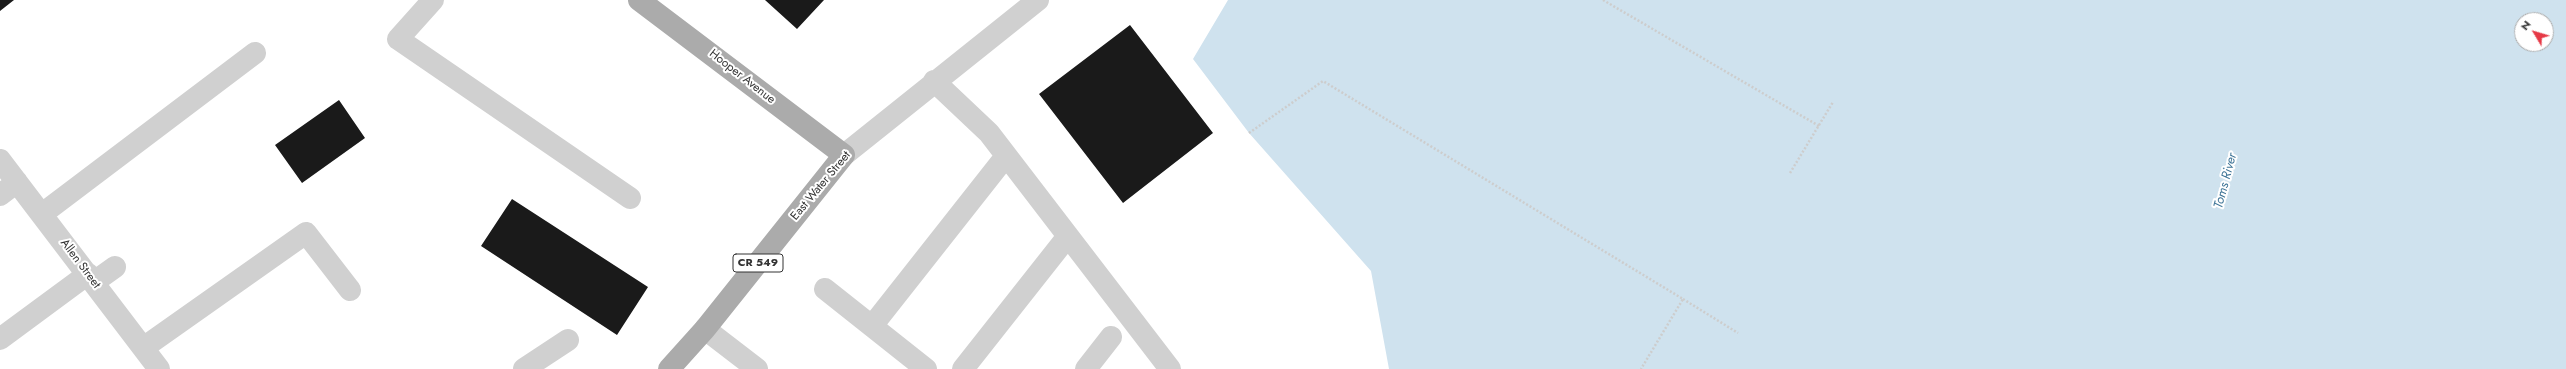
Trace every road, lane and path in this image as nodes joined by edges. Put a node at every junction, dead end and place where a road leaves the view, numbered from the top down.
1 (433, 0) edge
2 (639, 0) edge
3 (1038, 0) edge
4 (1603, 0) edge
5 (255, 53) dead end
6 (934, 81) junction
7 (1833, 102) dead end
8 (1819, 126) junction
9 (1249, 133) dead end
10 (844, 156) junction
11 (1006, 156) junction
12 (0, 160) edge
13 (1790, 173) dead end
14 (8, 188) edge
15 (630, 198) dead end
16 (42, 214) junction
17 (1068, 236) junction
18 (115, 267) dead end
19 (91, 278) junction
20 (826, 289) dead end
21 (350, 290) dead end
22 (1682, 299) junction
23 (872, 326) junction
24 (704, 329) junction
25 (1738, 332) dead end
26 (1110, 337) dead end
27 (0, 339) edge
28 (568, 340) dead end
29 (143, 348) junction
30 (159, 369) edge
31 (524, 369) edge
32 (670, 369) edge
33 (758, 369) edge
34 (926, 369) edge
35 (963, 369) edge
36 (1086, 369) edge
37 (1170, 369) edge
38 (1641, 369) edge

1 - 15 street
2 - 10 main road, Hooper Avenue
3 - 6 street, East Water Street
4 - 8 path
5 - 16 street
6 - 10 street, East Water Street
6 - 11 street
7 - 8 path
8 - 13 path
9 - 22 path
10 - 24 main road, East Water Street / CR 549
11 - 17 street
11 - 23 street
12 - 14 street, Allen Street
14 - 16 street, Allen Street
16 - 19 street, Allen Street
17 - 35 street
17 - 37 street
18 - 19 street
19 - 27 street
19 - 29 street, Allen Street
20 - 23 street
21 - 29 street
22 - 25 path
22 - 38 path
23 - 34 street
24 - 32 main road, East Water Street / CR 549
24 - 33 street
26 - 36 street
28 - 31 street
29 - 30 street, Allen Street

